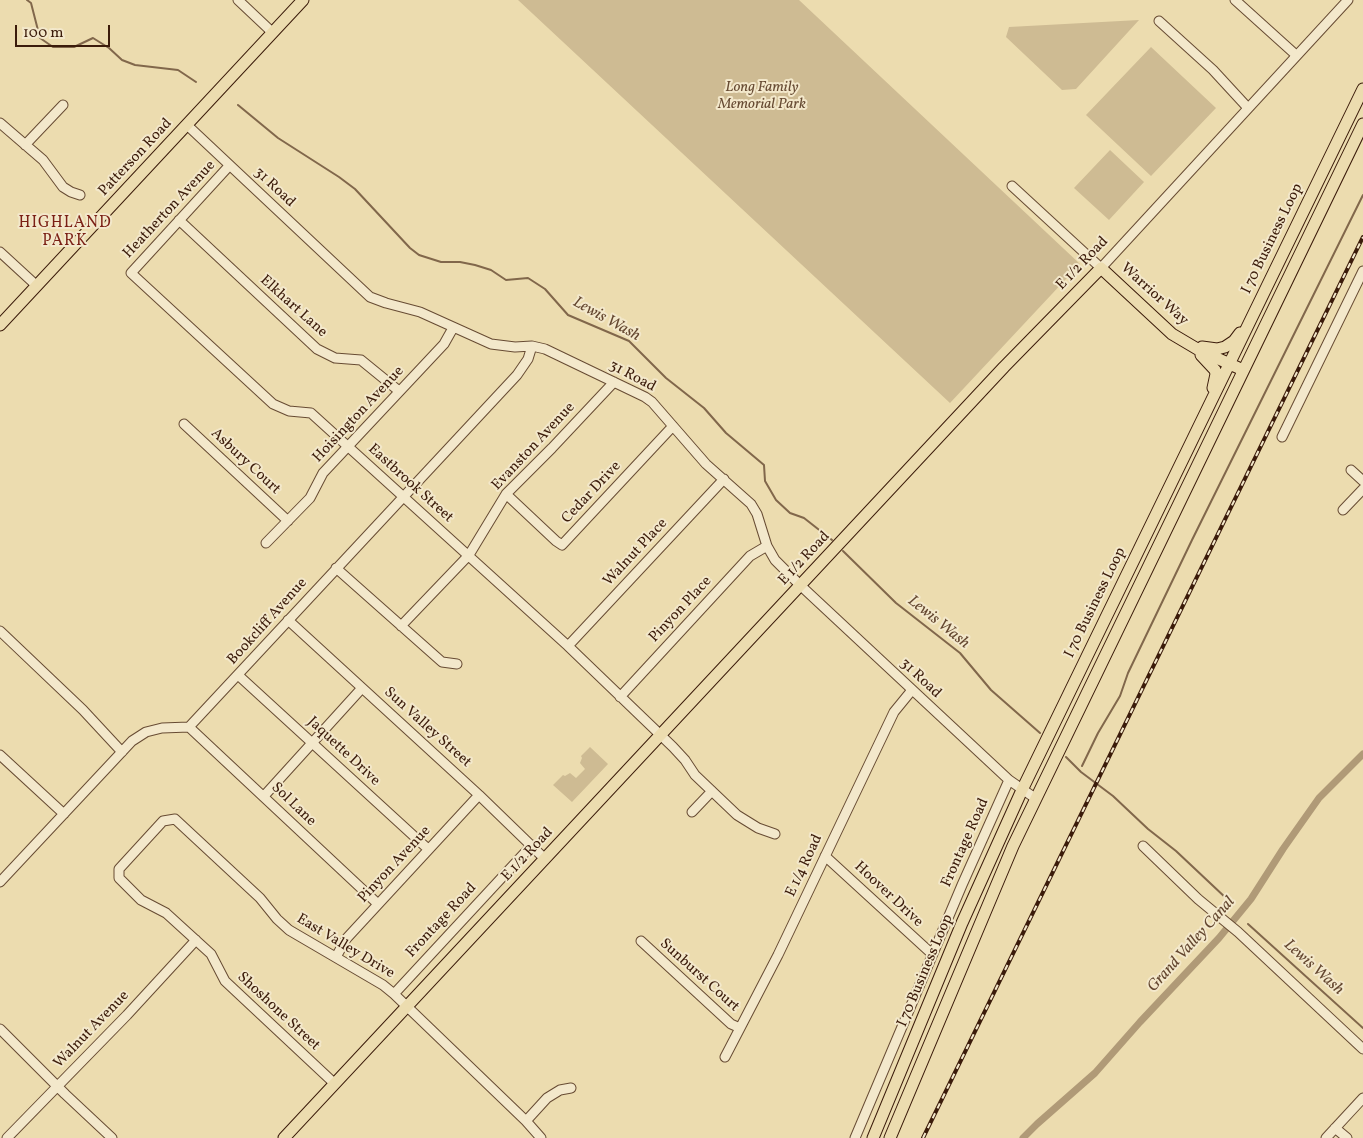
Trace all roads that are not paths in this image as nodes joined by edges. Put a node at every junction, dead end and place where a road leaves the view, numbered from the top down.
1 (238, 0) edge
2 (304, 0) edge
3 (1235, 0) edge
4 (1348, 0) edge
5 (1159, 21) dead end
6 (273, 33) junction
7 (1296, 55) junction
8 (1363, 89) edge
9 (63, 105) dead end
10 (1248, 108) junction
11 (0, 123) edge
12 (1363, 124) edge
13 (187, 125) junction
14 (25, 145) junction
15 (229, 166) junction
16 (1012, 186) dead end
17 (80, 195) dead end
18 (179, 220) junction
19 (0, 252) edge
20 (1101, 268) junction
21 (1363, 271) edge
22 (131, 273) joint
23 (37, 286) junction
24 (1260, 300) junction
25 (0, 325) edge
26 (453, 328) junction
27 (1186, 343) junction
28 (532, 346) junction
29 (1229, 364) junction
30 (1243, 370) junction
31 (614, 382) junction
32 (399, 391) junction
33 (184, 424) dead end
34 (1199, 424) junction
35 (673, 426) junction
36 (1282, 437) dead end
37 (348, 446) junction
38 (1351, 470) dead end
39 (724, 479) junction
40 (1363, 481) edge
41 (1363, 489) edge
42 (506, 494) junction
43 (405, 498) junction
44 (1343, 510) dead end
45 (288, 521) junction
46 (266, 543) dead end
47 (767, 546) junction
48 (469, 555) junction
49 (336, 568) junction
50 (800, 585) junction
51 (288, 620) junction
52 (402, 626) junction
53 (0, 631) edge
54 (568, 646) junction
55 (457, 664) dead end
56 (238, 675) junction
57 (362, 688) junction
58 (912, 690) junction
59 (620, 697) junction
60 (189, 727) junction
61 (661, 735) junction
62 (313, 742) junction
63 (122, 752) junction
64 (0, 755) edge
65 (1009, 780) junction
66 (1022, 790) junction
67 (712, 791) junction
68 (479, 795) junction
69 (264, 796) junction
70 (1035, 798) junction
71 (692, 812) dead end
72 (64, 814) junction
73 (775, 834) dead end
74 (532, 845) junction
75 (1143, 846) dead end
76 (428, 849) junction
77 (825, 856) junction
78 (545, 859) junction
79 (119, 878) joint
80 (0, 882) edge
81 (378, 904) junction
82 (196, 940) junction
83 (641, 941) dead end
84 (932, 954) junction
85 (336, 957) junction
86 (394, 994) junction
87 (408, 1006) junction
88 (740, 1028) junction
89 (0, 1029) edge
90 (1363, 1049) edge
91 (725, 1057) dead end
92 (335, 1084) junction
93 (57, 1087) junction
94 (571, 1088) dead end
95 (1363, 1098) edge
96 (526, 1121) junction
97 (1335, 1128) junction
98 (7, 1138) edge
99 (112, 1138) edge
100 (284, 1138) edge
101 (542, 1138) edge
102 (855, 1138) edge
103 (873, 1138) edge
104 (890, 1138) edge
105 (1326, 1138) edge
106 (1347, 1138) edge

1 - 6 street
2 - 6 main road, Patterson Road
3 - 7 street
4 - 7 street, E 1/2 Road
5 - 10 street
6 - 13 main road, Patterson Road
7 - 10 street, E 1/2 Road
8 - 24 main road, I 70 Business Loop
9 - 14 street
10 - 20 street, E 1/2 Road
11 - 14 street
12 - 30 main road, I 70 Business Loop
13 - 15 street, 31 Road
13 - 23 main road, Patterson Road
14 - 17 street
15 - 18 street, Heatherton Avenue
15 - 26 street, 31 Road
16 - 20 street, Warrior Way
18 - 22 street, Heatherton Avenue
18 - 32 street, Elkhart Lane
19 - 23 street
20 - 27 main road, Warrior Way
20 - 50 main road, E 1/2 Road
21 - 36 street
22 - 37 street, Eastbrook Street
23 - 25 main road, Patterson Road
24 - 27 main road
24 - 29 main road, I 70 Business Loop
26 - 28 street, 31 Road
26 - 32 street, Hoisington Avenue
27 - 29 main road, Warrior Way
27 - 34 main road
28 - 31 street, 31 Road
28 - 43 street, Bookcliff Avenue
29 - 30 main road, Warrior Way
29 - 34 main road, I 70 Business Loop
30 - 70 main road, I 70 Business Loop
31 - 35 street, 31 Road
31 - 42 street, Evanston Avenue
32 - 37 street, Hoisington Avenue
33 - 45 street, Asbury Court
34 - 66 main road, I 70 Business Loop
35 - 39 street, 31 Road
35 - 42 street, Cedar Drive
37 - 43 street, Eastbrook Street
37 - 45 street, Hoisington Avenue
38 - 40 street
39 - 47 street, 31 Road
39 - 54 street, Walnut Place
41 - 44 street
42 - 48 street, Evanston Avenue
43 - 48 street, Eastbrook Street
43 - 49 street, Bookcliff Avenue
45 - 46 street, Hoisington Avenue
47 - 50 street, 31 Road
47 - 59 street, Pinyon Place
48 - 52 street, Evanston Avenue
48 - 54 street, Eastbrook Street
49 - 51 street, Bookcliff Avenue
49 - 52 street
50 - 58 street, 31 Road
50 - 61 main road, E 1/2 Road
51 - 56 street, Bookcliff Avenue
51 - 57 street, Sun Valley Street
52 - 55 street
53 - 63 street
54 - 59 street, Eastbrook Street
56 - 60 street, Bookcliff Avenue
56 - 62 street, Jaquette Drive
57 - 62 street
57 - 68 street, Sun Valley Street
58 - 65 street, 31 Road
58 - 77 street, E 1/4 Road
59 - 61 street, Eastbrook Street
60 - 63 street
60 - 69 street, Sol Lane
61 - 67 street, Eastbrook Street
61 - 78 main road, E 1/2 Road
62 - 69 street
62 - 76 street, Jaquette Drive
63 - 72 street
64 - 72 street
65 - 66 street, 31 Road
65 - 84 street, Frontage Road
66 - 70 street, 31 Road
66 - 103 main road, I 70 Business Loop
67 - 71 street
67 - 73 street, Eastbrook Street
68 - 74 street, Sun Valley Street
68 - 76 street, Pinyon Avenue
69 - 81 street, Sol Lane
70 - 104 main road, I 70 Business Loop
72 - 80 street
74 - 78 street, Sun Valley Street
74 - 86 street, Frontage Road
75 - 90 street
76 - 81 street, Pinyon Avenue
77 - 84 street, Hoover Drive
77 - 88 street, E 1/4 Road
78 - 87 main road, E 1/2 Road
79 - 82 street, Shoshone Street
79 - 85 street, East Valley Drive
81 - 85 street, Pinyon Avenue
82 - 92 street, Shoshone Street
82 - 93 street, Walnut Avenue
83 - 88 street, Sunburst Court
84 - 102 street, Frontage Road
85 - 86 street, East Valley Drive
86 - 87 street, East Valley Drive
87 - 92 main road, E 1/2 Road
87 - 96 street, East Valley Drive
88 - 91 street, E 1/4 Road
89 - 93 street
92 - 100 main road, E 1/2 Road
93 - 98 street, Walnut Avenue
93 - 99 street
94 - 96 street
95 - 97 street
96 - 101 street, East Valley Drive
97 - 105 street
97 - 106 street

